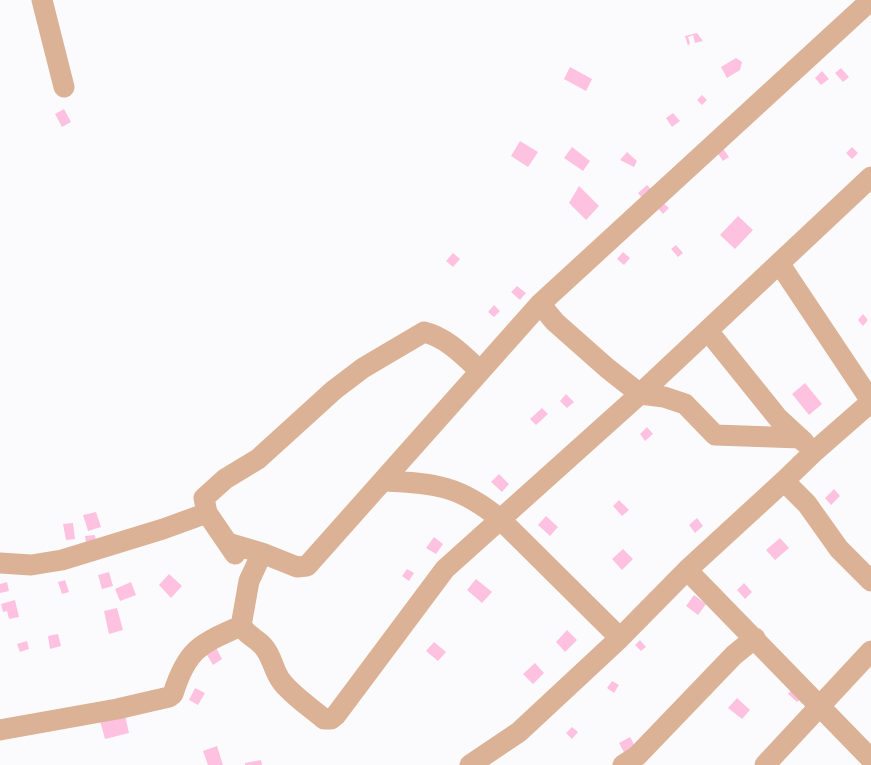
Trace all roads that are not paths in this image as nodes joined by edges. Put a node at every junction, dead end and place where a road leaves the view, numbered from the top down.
1 (42, 0) edge
2 (871, 0) edge
3 (64, 88) dead end
4 (871, 177) edge
5 (779, 263) junction
6 (540, 304) junction
7 (708, 331) junction
8 (480, 371) junction
9 (640, 394) junction
10 (871, 402) edge
11 (807, 444) junction
12 (384, 481) junction
13 (784, 481) junction
14 (208, 513) junction
15 (501, 520) junction
16 (228, 543) junction
17 (262, 553) junction
18 (0, 563) edge
19 (687, 570) junction
20 (249, 580) junction
21 (871, 581) edge
22 (241, 626) junction
23 (620, 638) junction
24 (755, 638) junction
25 (871, 651) edge
26 (819, 706) junction
27 (0, 730) edge
28 (871, 759) edge
29 (470, 765) edge
30 (623, 765) edge
31 (765, 765) edge

1 - 3 street
2 - 6 street
4 - 5 street
5 - 7 street
5 - 10 street
6 - 8 street
6 - 9 street
7 - 9 street
7 - 11 street
8 - 12 street
8 - 14 street
9 - 11 street
9 - 15 street
10 - 11 street
11 - 13 street
12 - 15 street
12 - 17 street
13 - 19 street
13 - 21 street
14 - 16 street
14 - 18 street
15 - 22 street
15 - 23 street
16 - 17 street
16 - 20 street
17 - 20 street
19 - 23 street
19 - 24 street
20 - 22 street
22 - 27 street
23 - 29 street
24 - 26 street
24 - 30 street
25 - 26 street
26 - 28 street
26 - 31 street

